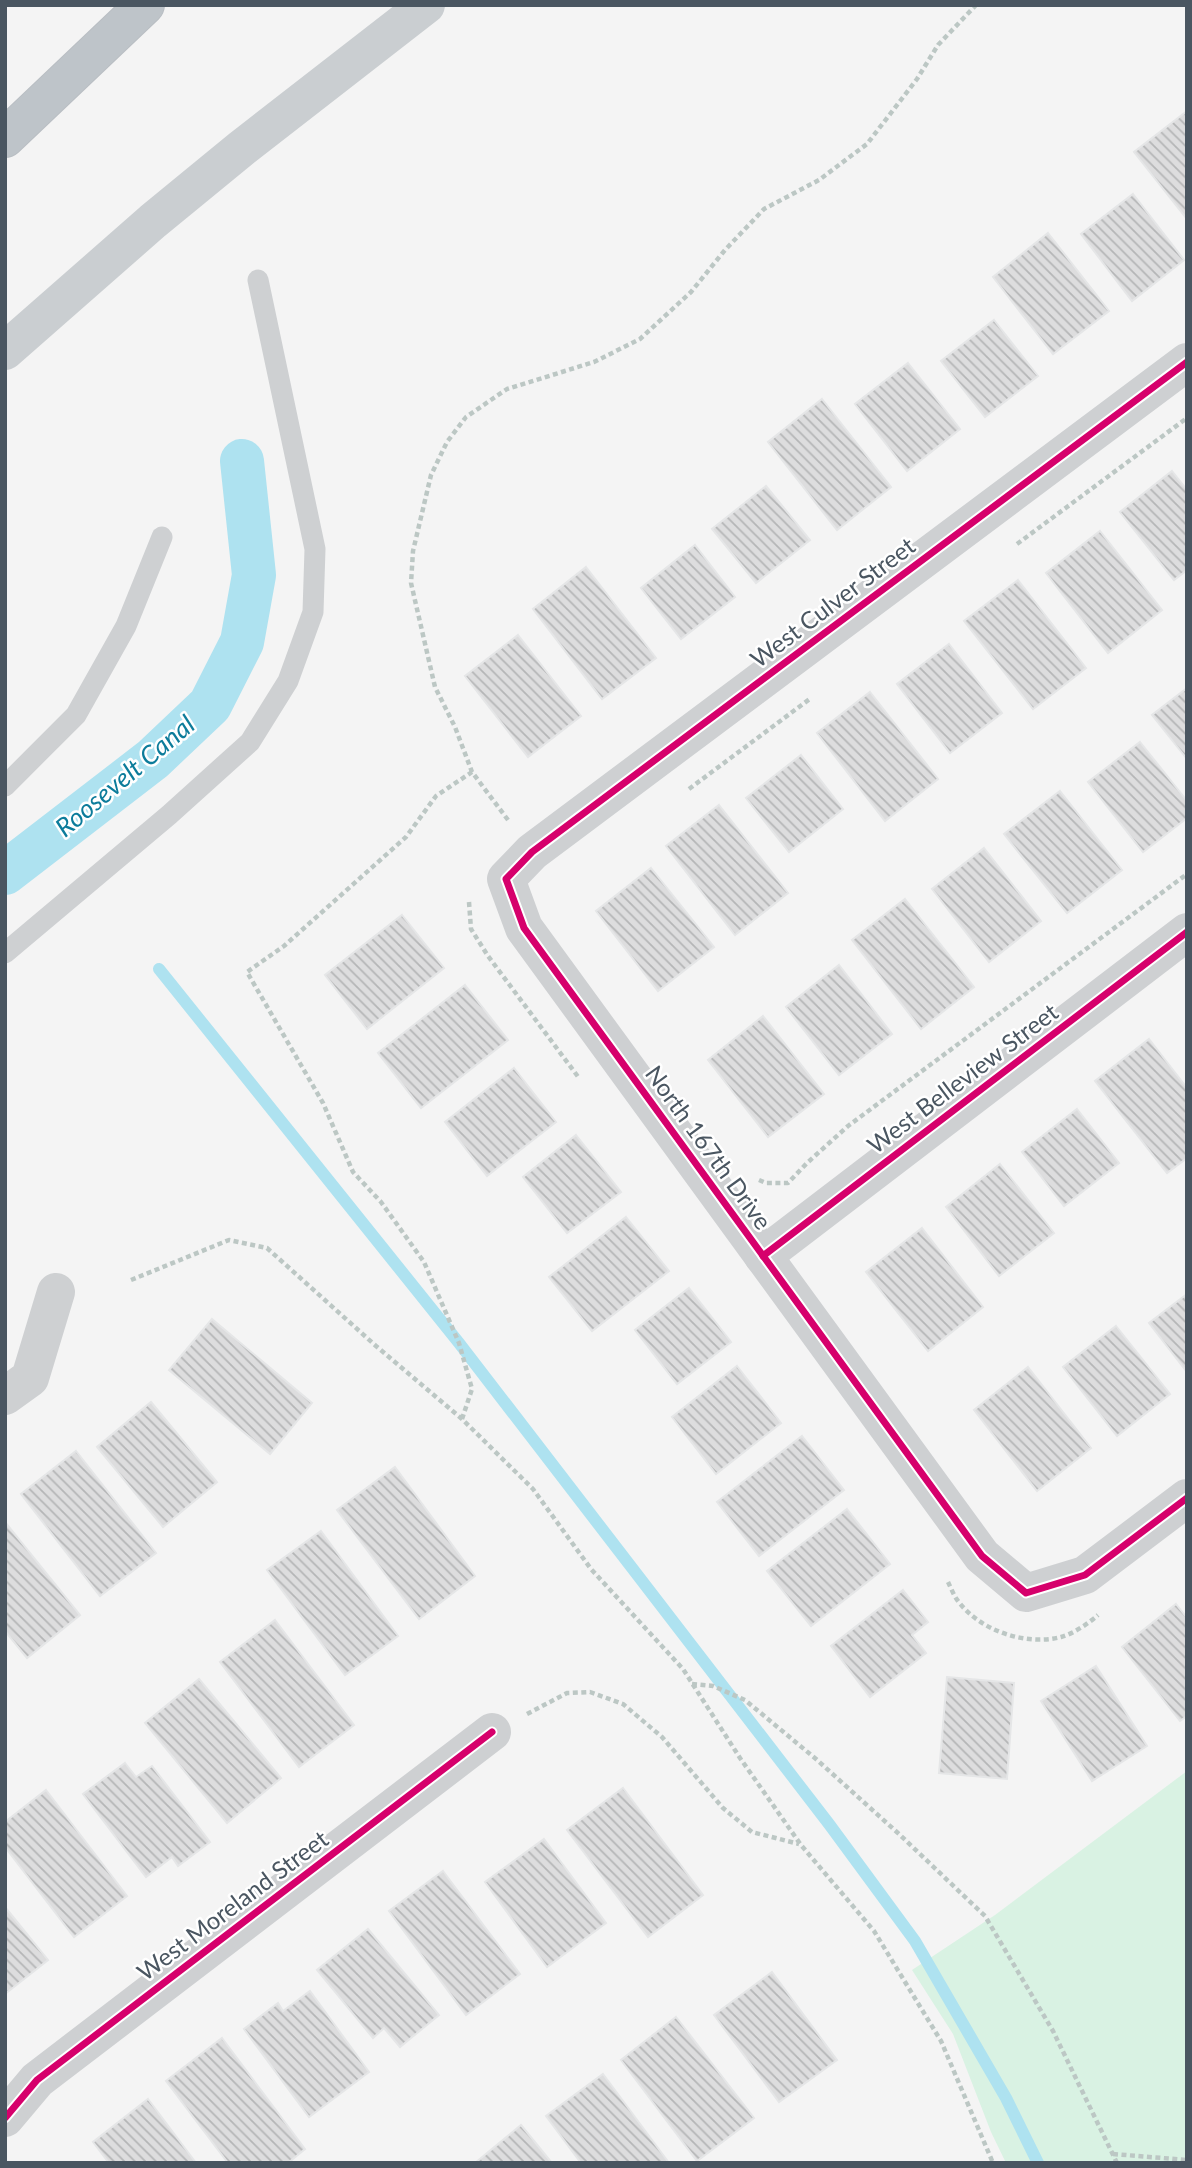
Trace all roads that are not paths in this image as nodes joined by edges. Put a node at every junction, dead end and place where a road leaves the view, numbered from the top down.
1 (145, 5) edge
2 (426, 5) edge
3 (5, 138) edge
4 (258, 280) dead end
5 (5, 351) edge
6 (1187, 362) edge
7 (162, 537) dead end
8 (5, 786) edge
9 (506, 879) joint
10 (1187, 932) edge
11 (5, 953) edge
12 (763, 1256) junction
13 (56, 1292) dead end
14 (5, 1396) edge
15 (1187, 1499) edge
16 (492, 1732) road end
17 (5, 2118) edge

1 - 3 highway
2 - 5 main road
4 - 11 lane
6 - 9 street, West Culver Street
7 - 8 lane
9 - 12 street, North 167th Drive
10 - 12 street, West Belleview Street
12 - 15 street, North 167th Drive
13 - 14 street
16 - 17 street, West Moreland Street

